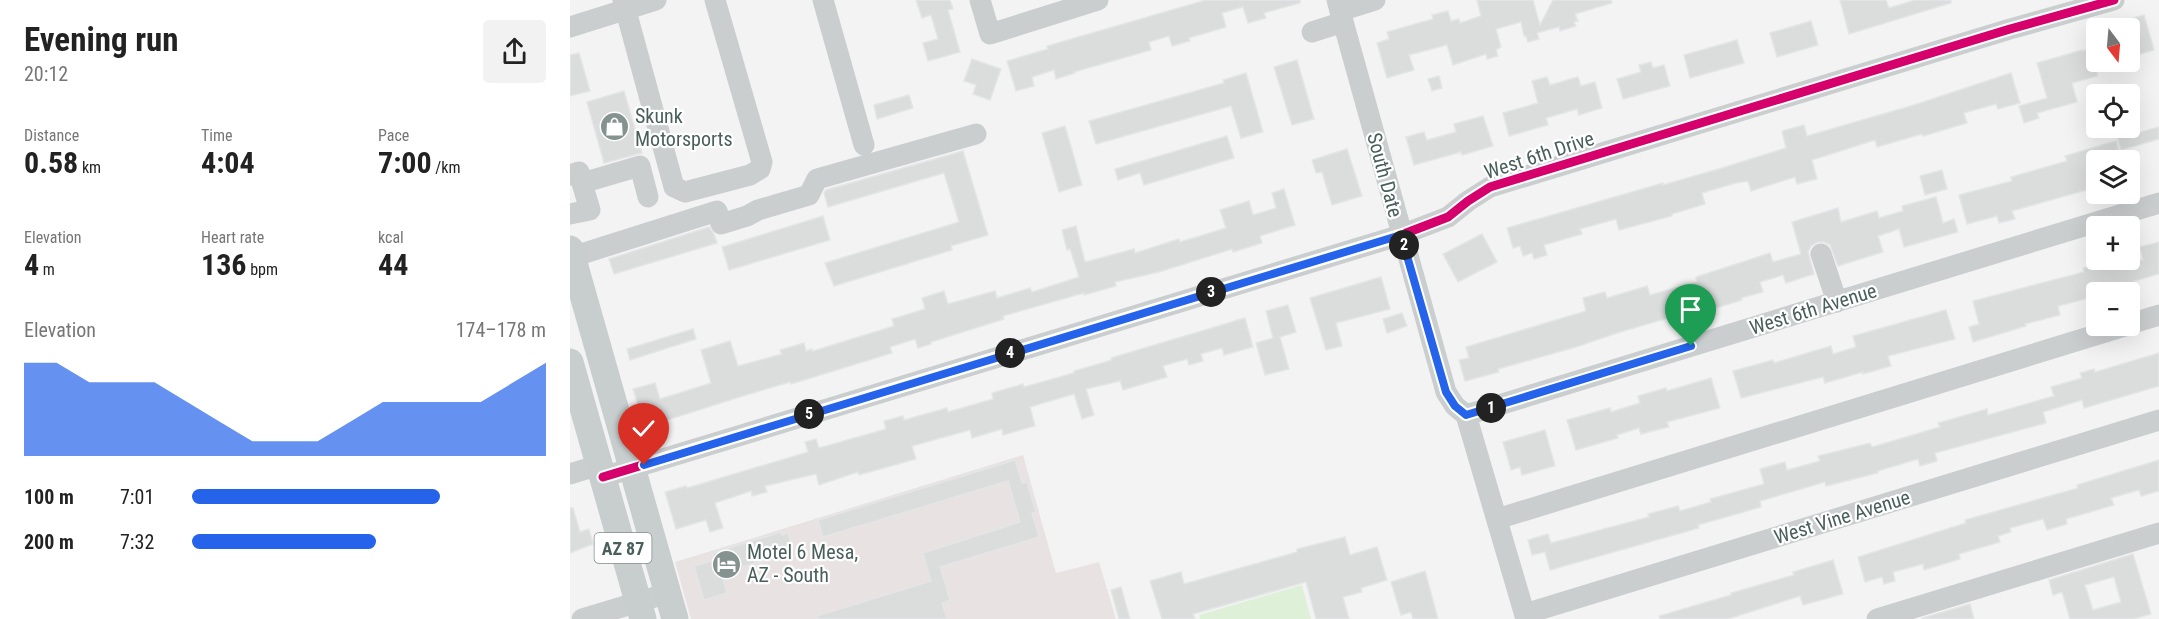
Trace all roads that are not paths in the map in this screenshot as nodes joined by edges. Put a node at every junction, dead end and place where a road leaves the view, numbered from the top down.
1 (656, 0) edge
2 (715, 0) edge
3 (823, 0) edge
4 (980, 0) edge
5 (1098, 0) edge
6 (1375, 0) edge
7 (2114, 0) edge
8 (625, 5) edge
9 (1340, 11) edge
10 (570, 27) edge
11 (1312, 32) dead end
12 (976, 134) dead end
13 (864, 145) dead end
14 (576, 179) edge
15 (648, 197) dead end
16 (2159, 203) edge
17 (570, 214) edge
18 (1401, 235) junction
19 (571, 253) edge
20 (1821, 254) dead end
21 (1837, 302) junction
22 (2159, 315) edge
23 (2140, 321) edge
24 (2092, 336) edge
25 (570, 362) edge
26 (1466, 415) junction
27 (2159, 420) edge
28 (632, 468) junction
29 (601, 471) junction
30 (570, 474) edge
31 (1497, 519) junction
32 (2159, 532) edge
33 (668, 593) junction
34 (641, 610) edge
35 (1526, 616) edge
36 (582, 619) edge
37 (675, 619) edge
38 (1877, 619) edge

1 - 8 street
2 - 8 street
3 - 13 street
4 - 5 street
6 - 9 street
7 - 18 street, West 6th Drive
8 - 10 street
9 - 11 street
9 - 18 street, South Date
12 - 19 street
14 - 15 street
14 - 17 street
16 - 21 street, West 6th Avenue
18 - 26 street, South Date
18 - 28 street, West 6th Drive
19 - 28 main road, AZ 87
20 - 21 street
21 - 26 street, West 6th Avenue
22 - 23 street
24 - 31 street
25 - 29 main road, AZ 87
26 - 31 street, South Date
27 - 35 street, West Vine Avenue
28 - 29 street, West 6th Drive
28 - 33 main road, AZ 87
29 - 30 street, West 6th Drive
29 - 34 main road, AZ 87
31 - 35 street, South Date
32 - 38 street
33 - 34 street
33 - 37 main road, AZ 87
34 - 36 street

